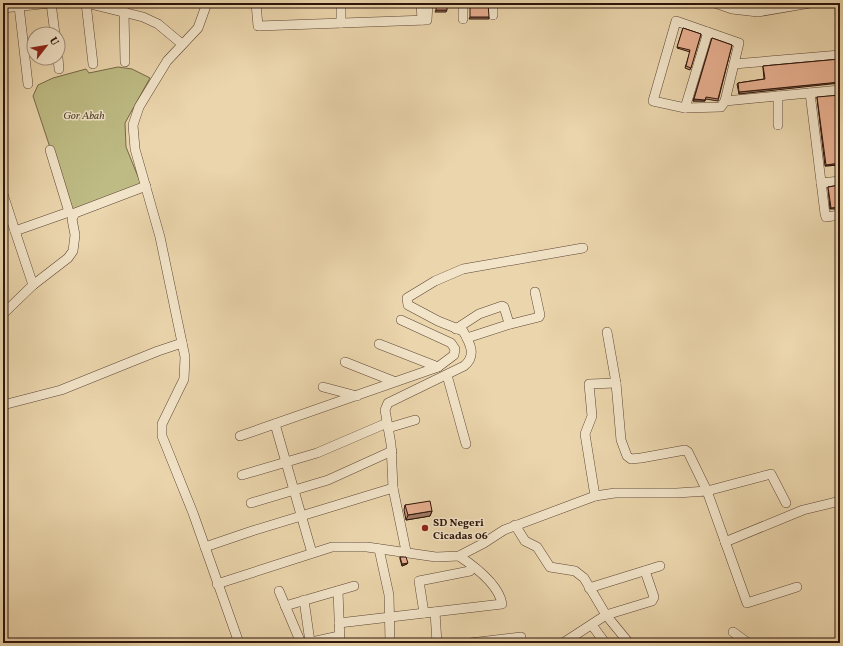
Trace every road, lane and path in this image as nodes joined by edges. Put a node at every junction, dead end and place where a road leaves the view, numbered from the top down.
1 (86, 3) edge
2 (206, 3) edge
3 (256, 3) edge
4 (341, 3) edge
5 (421, 3) edge
6 (428, 3) edge
7 (463, 3) edge
8 (493, 3) edge
9 (715, 3) edge
10 (810, 3) edge
11 (51, 4) edge
12 (103, 5) edge
13 (19, 6) junction
14 (3, 8) edge
15 (755, 8) edge
16 (124, 11) junction
17 (493, 15) dead end
18 (463, 19) dead end
19 (422, 20) junction
20 (341, 23) junction
21 (54, 26) edge
22 (708, 32) junction
23 (182, 44) junction
24 (840, 55) edge
25 (125, 62) dead end
26 (93, 64) dead end
27 (734, 64) junction
28 (59, 66) edge
29 (59, 70) dead end
30 (28, 84) dead end
31 (840, 90) edge
32 (810, 93) junction
33 (778, 96) junction
34 (725, 101) junction
35 (685, 108) junction
36 (778, 125) dead end
37 (50, 150) dead end
38 (840, 181) edge
39 (821, 183) junction
40 (146, 186) junction
41 (3, 194) edge
42 (71, 214) junction
43 (840, 214) edge
44 (15, 231) junction
45 (583, 248) dead end
46 (34, 285) junction
47 (535, 292) dead end
48 (3, 314) edge
49 (401, 320) dead end
50 (510, 324) junction
51 (456, 329) junction
52 (607, 332) dead end
53 (467, 338) junction
54 (182, 343) junction
55 (379, 344) dead end
56 (345, 362) dead end
57 (438, 367) junction
58 (447, 375) junction
59 (393, 381) junction
60 (616, 383) junction
61 (324, 386) dead end
62 (357, 396) junction
63 (3, 405) edge
64 (415, 420) dead end
65 (275, 424) junction
66 (387, 426) junction
67 (240, 436) dead end
68 (466, 444) dead end
69 (392, 451) junction
70 (285, 462) junction
71 (242, 475) dead end
72 (393, 488) junction
73 (294, 491) junction
74 (706, 491) junction
75 (595, 496) junction
76 (840, 501) edge
77 (251, 503) dead end
78 (786, 503) dead end
79 (301, 516) junction
80 (515, 525) junction
81 (725, 542) junction
82 (205, 547) junction
83 (380, 549) junction
84 (406, 552) junction
85 (312, 553) junction
86 (459, 556) junction
87 (660, 566) dead end
88 (470, 571) dead end
89 (645, 571) junction
90 (217, 584) junction
91 (354, 586) dead end
92 (797, 587) dead end
93 (589, 588) junction
94 (279, 591) dead end
95 (338, 591) junction
96 (304, 600) junction
97 (285, 606) junction
98 (435, 612) junction
99 (424, 613) junction
100 (606, 615) junction
101 (389, 618) junction
102 (339, 623) junction
103 (592, 625) junction
104 (733, 632) dead end
105 (521, 637) dead end
106 (339, 639) edge
107 (568, 642) edge
108 (239, 643) edge
109 (306, 643) edge
110 (390, 643) edge
111 (437, 643) edge
112 (471, 643) edge
113 (606, 643) edge
114 (629, 643) edge
115 (748, 643) edge

1 - 11 street
1 - 12 street
1 - 26 street
2 - 23 street
3 - 20 street
4 - 20 street
5 - 19 street
6 - 19 street
7 - 18 street
8 - 17 street
9 - 15 street
10 - 15 street
11 - 13 street
11 - 21 street
12 - 16 street
13 - 14 street
13 - 30 street
16 - 23 street
16 - 25 street
19 - 20 street
22 - 27 street
22 - 35 street
22 - 35 street
23 - 40 street
24 - 27 street
27 - 34 street
28 - 29 street
31 - 32 street
32 - 33 street
32 - 39 street
33 - 34 street
33 - 36 street
34 - 35 street
37 - 42 street
38 - 39 street
39 - 43 street
40 - 42 street
40 - 54 street
41 - 44 street
42 - 44 street
42 - 46 street
44 - 46 street
45 - 51 street
46 - 48 street
47 - 50 street
49 - 57 street
50 - 51 street
50 - 53 street
51 - 53 street
52 - 60 street
53 - 58 street
54 - 63 street
54 - 82 street
55 - 57 street
56 - 59 street
57 - 59 street
58 - 66 street
58 - 68 street
59 - 62 street
60 - 74 street
60 - 75 street
61 - 62 street
62 - 65 street
64 - 66 street
65 - 67 street
65 - 70 street
66 - 69 street
66 - 70 street
69 - 72 street
69 - 73 street
70 - 71 street
70 - 73 street
72 - 79 street
72 - 84 street
73 - 77 street
73 - 79 street
74 - 75 street
74 - 78 street
74 - 81 street
75 - 80 street
76 - 81 street
79 - 82 street
79 - 85 street
80 - 86 street
80 - 93 street
81 - 92 street
82 - 90 street
83 - 84 street
83 - 85 street
83 - 101 street
84 - 86 street
85 - 90 street
86 - 98 street
87 - 89 street
88 - 99 street
89 - 93 street
89 - 100 street
90 - 108 street
91 - 95 street
93 - 100 street
94 - 97 street
95 - 96 street
95 - 102 street
96 - 97 street
96 - 109 street
97 - 109 street
98 - 99 street
98 - 111 street
99 - 101 street
100 - 103 street
100 - 114 street
101 - 102 street
101 - 110 street
102 - 106 street
103 - 107 street
103 - 113 street
104 - 115 street
105 - 112 street
106 - 109 street

